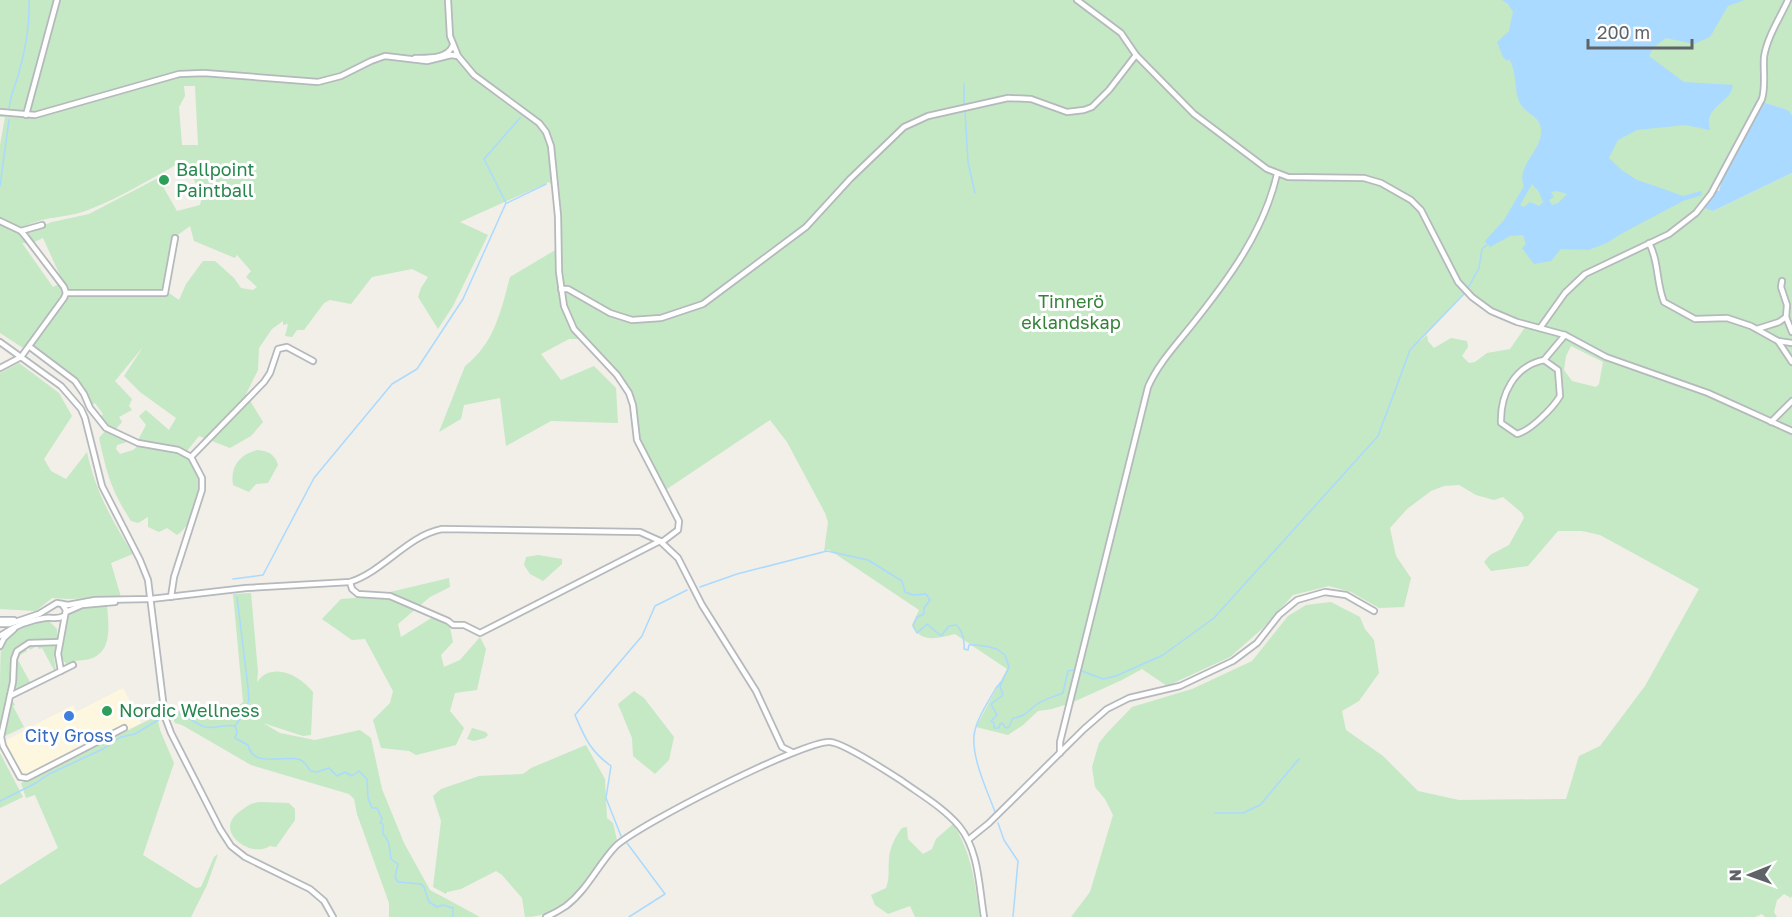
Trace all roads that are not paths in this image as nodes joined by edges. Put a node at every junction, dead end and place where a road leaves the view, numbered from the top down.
1 (57, 0) edge
2 (448, 0) edge
3 (1077, 0) edge
4 (1788, 0) edge
5 (453, 45) junction
6 (1136, 55) junction
7 (458, 56) junction
8 (410, 59) junction
9 (0, 112) edge
10 (26, 115) junction
11 (1277, 174) junction
12 (0, 221) edge
13 (42, 225) dead end
14 (21, 231) junction
15 (175, 238) dead end
16 (1649, 243) junction
17 (1782, 281) dead end
18 (561, 289) junction
19 (66, 292) junction
20 (1786, 317) junction
21 (1540, 328) junction
22 (1757, 329) junction
23 (1792, 332) edge
24 (1565, 336) junction
25 (1778, 341) junction
26 (0, 342) edge
27 (1792, 343) edge
28 (30, 347) junction
29 (21, 357) junction
30 (1544, 360) junction
31 (313, 362) dead end
32 (1792, 362) edge
33 (0, 368) edge
34 (1792, 401) edge
35 (1772, 422) junction
36 (1792, 431) edge
37 (191, 457) junction
38 (661, 541) junction
39 (350, 582) junction
40 (171, 597) junction
41 (149, 599) junction
42 (62, 604) junction
43 (51, 607) junction
44 (1374, 611) dead end
45 (65, 614) junction
46 (54, 618) junction
47 (0, 620) edge
48 (22, 622) junction
49 (0, 624) edge
50 (62, 632) junction
51 (0, 636) edge
52 (60, 642) junction
53 (0, 646) edge
54 (73, 665) dead end
55 (61, 671) junction
56 (10, 696) junction
57 (124, 728) dead end
58 (792, 752) junction
59 (1060, 753) junction
60 (968, 840) junction
61 (333, 917) edge
62 (546, 917) edge
63 (984, 917) edge

1 - 10 street
2 - 5 street
3 - 6 street
4 - 16 street
5 - 7 street
5 - 8 street
6 - 11 street
6 - 18 street
7 - 8 street
7 - 18 street
8 - 10 street
9 - 10 street
11 - 21 street
11 - 59 street
12 - 14 street
13 - 14 street
14 - 19 street
15 - 19 street
16 - 21 street
16 - 22 street
17 - 20 street
18 - 38 street
19 - 28 street
20 - 22 street
20 - 23 street
21 - 24 street
22 - 25 street
24 - 30 street
24 - 35 street
25 - 27 street
25 - 32 street
26 - 29 street
28 - 29 street
28 - 37 street
29 - 33 street
29 - 41 street
30 - 30 street
31 - 37 street
34 - 35 street
35 - 36 street
37 - 40 street
38 - 39 street
38 - 39 street
38 - 58 street
39 - 40 street
40 - 41 street
41 - 42 street
41 - 45 street
41 - 61 street
42 - 43 street
42 - 45 street
43 - 46 street
43 - 48 street
44 - 59 street
45 - 46 street
45 - 50 street
46 - 48 street
46 - 50 street
47 - 48 street
48 - 49 street
48 - 51 street
48 - 53 street
50 - 52 street
52 - 55 street
52 - 56 street
54 - 55 street
55 - 56 street
56 - 57 street
58 - 60 street
58 - 62 street
59 - 60 street
60 - 63 street

